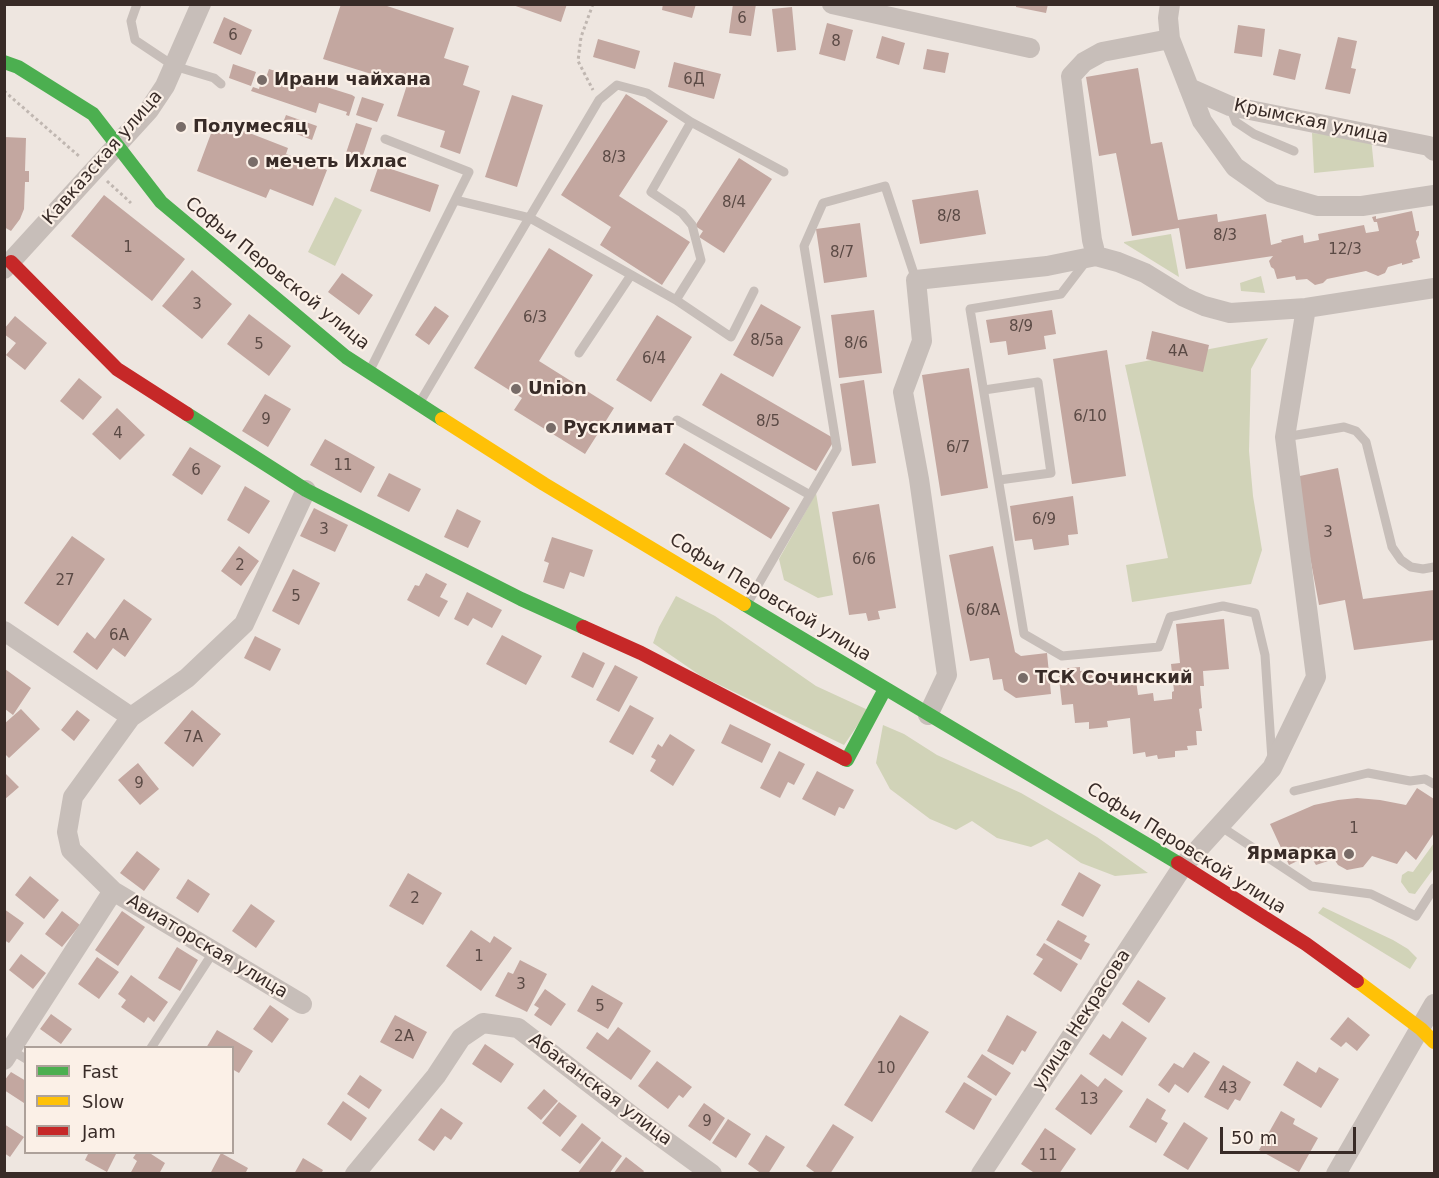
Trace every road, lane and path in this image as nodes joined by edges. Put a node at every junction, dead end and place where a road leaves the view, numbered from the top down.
1 (137, 4) edge
2 (201, 4) edge
3 (593, 4) edge
4 (832, 4) edge
5 (1170, 4) edge
6 (1170, 39) junction
7 (1030, 48) dead end
8 (4, 62) edge
9 (174, 66) junction
10 (221, 84) dead end
11 (1189, 88) junction
12 (599, 100) junction
13 (1230, 106) junction
14 (691, 122) junction
15 (385, 139) dead end
16 (117, 147) junction
17 (1434, 150) edge
18 (1294, 151) dead end
19 (784, 172) dead end
20 (1434, 195) edge
21 (455, 200) junction
22 (530, 218) junction
23 (1093, 257) junction
24 (8, 265) edge
25 (631, 275) junction
26 (916, 280) junction
27 (1434, 288) edge
28 (754, 291) dead end
29 (676, 300) junction
30 (1306, 308) junction
31 (579, 352) dead end
32 (369, 372) junction
33 (984, 390) junction
34 (419, 404) junction
35 (677, 420) dead end
36 (1285, 437) junction
37 (999, 480) junction
38 (306, 490) junction
39 (810, 495) junction
40 (1434, 567) edge
41 (746, 606) junction
42 (4, 631) edge
43 (885, 688) junction
44 (928, 714) junction
45 (131, 717) junction
46 (1272, 768) junction
47 (1434, 784) edge
48 (1294, 791) dead end
49 (1220, 826) junction
50 (1183, 866) junction
51 (1434, 888) edge
52 (113, 891) junction
53 (214, 951) junction
54 (302, 1004) dead end
55 (1434, 1004) edge
56 (1428, 1035) edge
57 (152, 1046) edge
58 (14, 1056) edge
59 (355, 1173) edge
60 (712, 1173) edge
61 (981, 1173) edge
62 (1336, 1173) edge

1 - 9 lane
2 - 9 street, Кавказская улица
3 - 12 path
4 - 7 street
5 - 6 street
6 - 11 street
6 - 23 street
8 - 16 main road, Софьи Перовской улица
9 - 10 lane
9 - 16 street, Кавказская улица
11 - 13 street, Крымская улица
11 - 20 street
12 - 14 lane
12 - 22 lane
13 - 17 street, Крымская улица
13 - 18 lane
14 - 19 lane
14 - 29 lane
15 - 21 lane
16 - 24 street, Кавказская улица
16 - 32 main road, Софьи Перовской улица
21 - 22 lane
21 - 32 lane
22 - 25 lane
22 - 34 lane
23 - 26 street
23 - 30 street
23 - 33 lane
24 - 38 main road
25 - 29 lane
25 - 31 lane
26 - 39 lane
26 - 44 street
27 - 30 street
28 - 29 lane
30 - 36 street, улица Некрасова
32 - 34 main road, Софьи Перовской улица
33 - 37 lane
33 - 37 lane
34 - 41 main road, Софьи Перовской улица
35 - 39 lane
36 - 40 lane
36 - 46 street, улица Некрасова
37 - 46 lane
38 - 43 main road
38 - 45 street, Авиаторская улица
39 - 41 lane
41 - 43 main road, Софьи Перовской улица
42 - 45 street
43 - 44 main road, Софьи Перовской улица
44 - 50 main road, Софьи Перовской улица
45 - 52 street, Авиаторская улица
46 - 49 street, улица Некрасова
47 - 48 lane
49 - 50 street, улица Некрасова
49 - 51 lane
50 - 56 main road, Софьи Перовской улица
50 - 61 street, улица Некрасова
52 - 53 street, Авиаторская улица
52 - 58 street, Авиаторская улица
53 - 54 street, Авиаторская улица
53 - 57 lane
55 - 56 street
56 - 62 street
59 - 60 street, Абаканская улица

